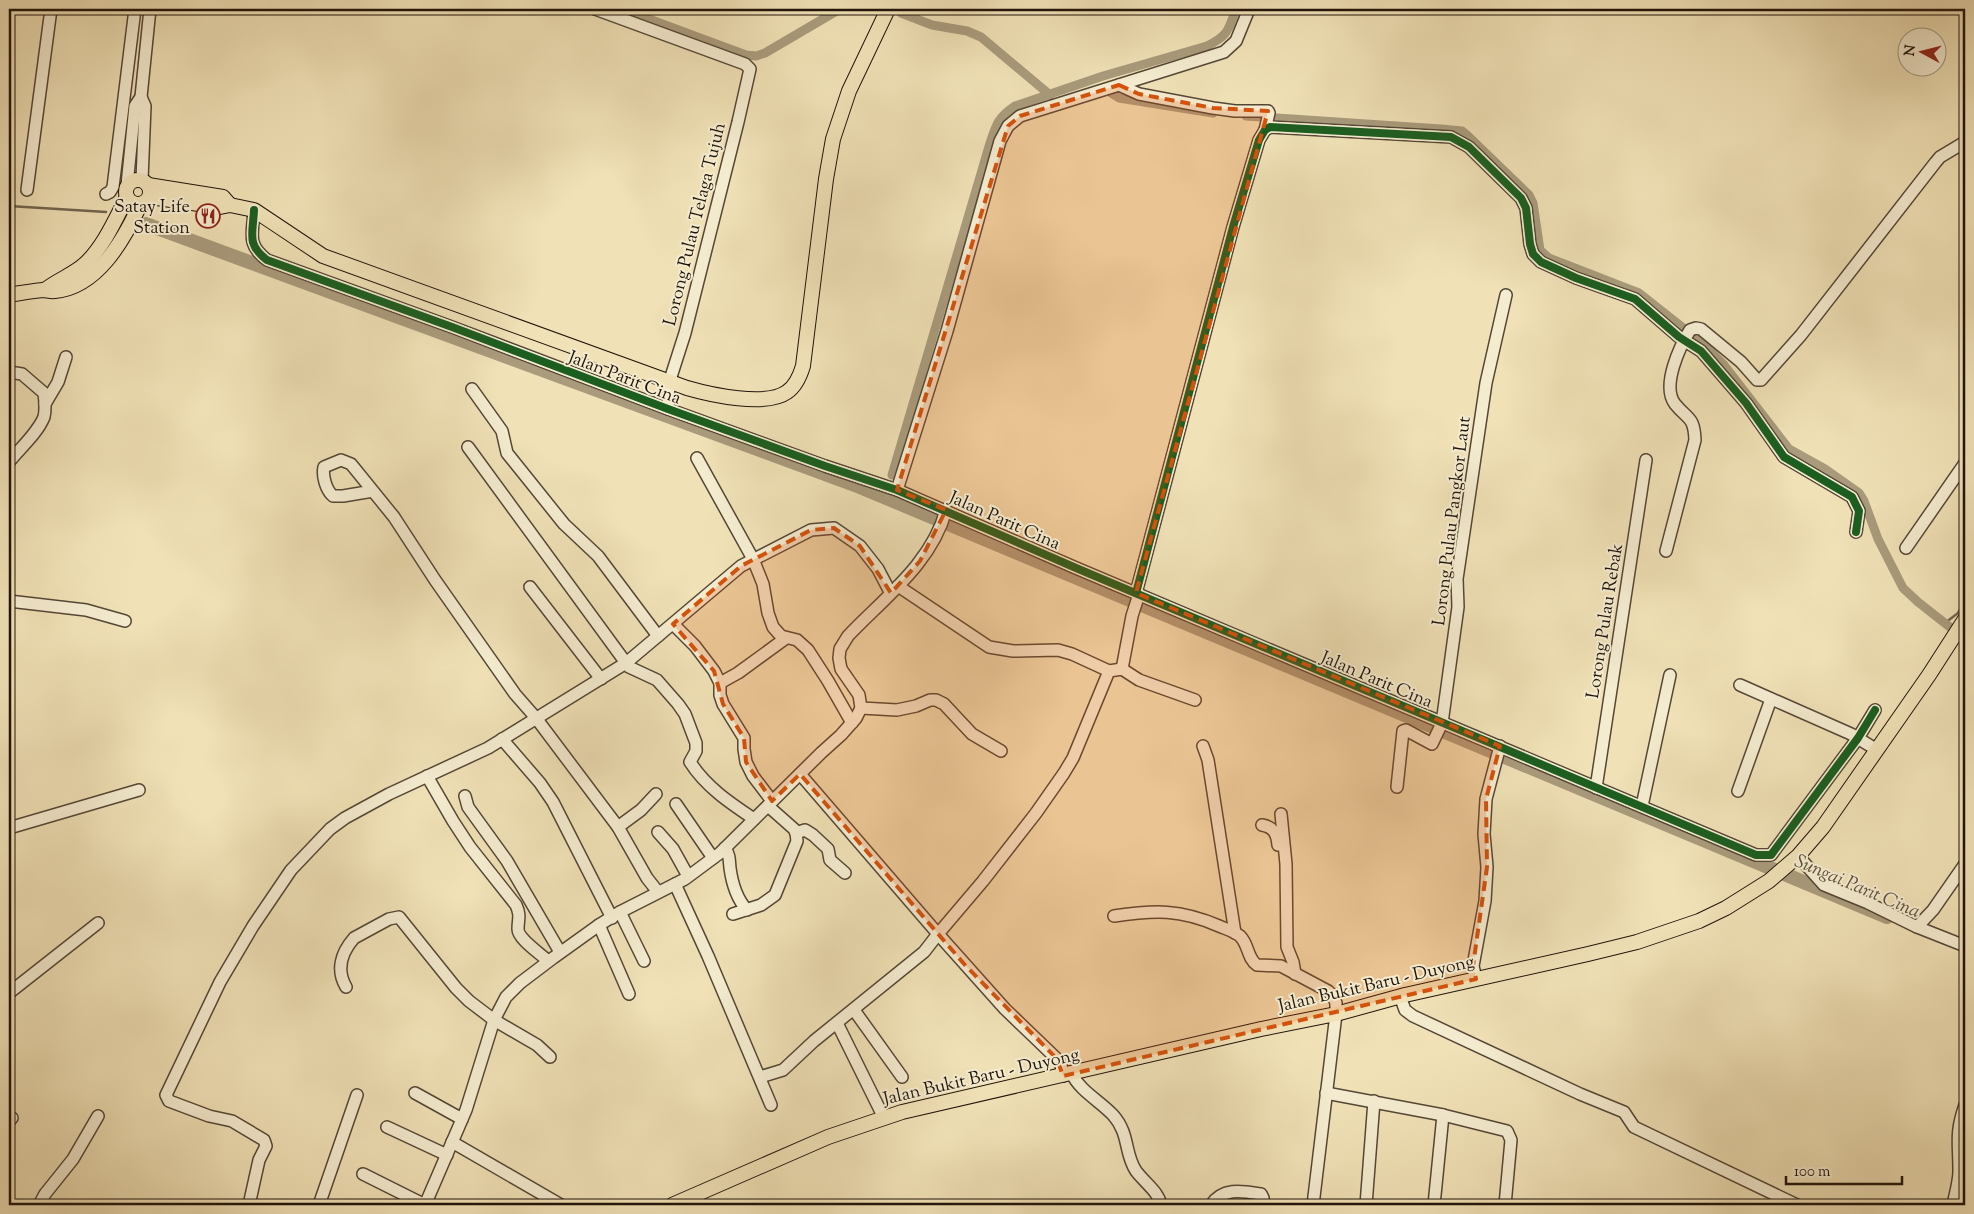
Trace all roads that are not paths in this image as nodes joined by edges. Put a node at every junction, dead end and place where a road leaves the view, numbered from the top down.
1 (51, 9) edge
2 (135, 9) edge
3 (150, 9) edge
4 (595, 9) edge
5 (888, 9) edge
6 (1249, 9) edge
7 (1119, 85) junction
8 (141, 97) junction
9 (1266, 128) junction
10 (1965, 142) edge
11 (27, 190) dead end
12 (127, 191) junction
13 (145, 192) junction
14 (106, 194) dead end
15 (254, 210) junction
16 (45, 290) junction
17 (9, 294) edge
18 (1506, 295) dead end
19 (1686, 336) junction
20 (66, 357) dead end
21 (9, 372) edge
22 (669, 383) junction
23 (472, 389) dead end
24 (45, 404) junction
25 (668, 409) junction
26 (468, 447) dead end
27 (697, 458) dead end
28 (1646, 460) dead end
29 (9, 462) edge
30 (1965, 463) edge
31 (898, 490) junction
32 (373, 491) dead end
33 (943, 517) junction
34 (1856, 532) dead end
35 (1906, 548) dead end
36 (1666, 551) dead end
37 (753, 559) junction
38 (530, 587) dead end
39 (894, 589) junction
40 (1137, 599) junction
41 (9, 601) edge
42 (1965, 619) edge
43 (125, 621) dead end
44 (672, 624) junction
45 (658, 636) junction
46 (786, 638) junction
47 (626, 663) junction
48 (1122, 669) junction
49 (1109, 671) junction
50 (1670, 675) dead end
51 (601, 679) junction
52 (720, 683) junction
53 (1740, 685) dead end
54 (1771, 698) junction
55 (1195, 700) dead end
56 (861, 708) junction
57 (1875, 710) dead end
58 (536, 718) junction
59 (852, 723) junction
60 (1440, 728) junction
61 (1858, 738) junction
62 (502, 739) junction
63 (1203, 746) dead end
64 (1499, 749) junction
65 (1877, 750) junction
66 (1001, 751) dead end
67 (800, 774) junction
68 (427, 776) junction
69 (1398, 787) dead end
70 (1596, 788) junction
71 (139, 790) dead end
72 (1738, 791) dead end
73 (656, 794) dead end
74 (465, 796) dead end
75 (676, 804) dead end
76 (770, 804) junction
77 (1642, 806) junction
78 (1281, 814) dead end
79 (754, 819) junction
80 (1262, 825) dead end
81 (618, 827) junction
82 (9, 828) edge
83 (658, 832) dead end
84 (796, 833) junction
85 (725, 848) junction
86 (713, 858) junction
87 (1795, 859) junction
88 (1965, 864) edge
89 (845, 873) dead end
90 (688, 876) junction
91 (675, 884) junction
92 (658, 892) junction
93 (747, 910) junction
94 (733, 914) dead end
95 (616, 915) junction
96 (1114, 916) dead end
97 (98, 923) dead end
98 (599, 926) junction
99 (1917, 926) junction
100 (1236, 933) junction
101 (938, 934) junction
102 (1965, 946) edge
103 (560, 952) junction
104 (548, 961) junction
105 (644, 961) dead end
106 (1290, 972) junction
107 (1476, 979) junction
108 (346, 987) dead end
109 (9, 993) edge
110 (629, 994) dead end
111 (1400, 996) junction
112 (854, 1010) junction
113 (1336, 1014) junction
114 (494, 1020) junction
115 (837, 1023) junction
116 (550, 1057) dead end
117 (1068, 1075) junction
118 (760, 1077) junction
119 (902, 1077) dead end
120 (1326, 1092) junction
121 (415, 1093) dead end
122 (357, 1095) dead end
123 (1374, 1101) junction
124 (772, 1105) dead end
125 (1965, 1105) edge
126 (1443, 1115) junction
127 (98, 1116) dead end
128 (884, 1118) junction
129 (462, 1119) junction
130 (387, 1127) dead end
131 (452, 1142) junction
132 (447, 1155) junction
133 (364, 1174) dead end
134 (39, 1205) edge
135 (249, 1205) edge
136 (319, 1205) edge
137 (561, 1205) edge
138 (672, 1205) edge
139 (1161, 1205) edge
140 (1211, 1205) edge
141 (1264, 1205) edge
142 (1314, 1205) edge
143 (1366, 1205) edge
144 (1434, 1205) edge
145 (1505, 1205) edge
146 (1797, 1205) edge
147 (1953, 1205) edge

1 - 11 street
2 - 14 street
3 - 8 street
4 - 22 street, Lorong Pulau Telaga Tujuh
5 - 22 main road
6 - 7 street
7 - 9 street
7 - 31 street
8 - 12 street
8 - 13 street
9 - 19 street
9 - 40 street
10 - 19 street
12 - 13 main road
12 - 13 main road
12 - 16 main road
13 - 15 main road
13 - 16 main road
15 - 22 main road
15 - 25 street, Jalan Parit Cina
16 - 17 main road
18 - 60 street, Lorong Pulau Pangkor Laut
19 - 34 street
19 - 36 street
20 - 24 street
21 - 24 street
22 - 25 street, Lorong Pulau Telaga Tujuh
23 - 45 street
24 - 29 street
25 - 31 street, Jalan Parit Cina
26 - 47 street
27 - 37 street
28 - 70 street, Lorong Pulau Rebak
30 - 35 street
31 - 33 street, Jalan Parit Cina
32 - 58 street
33 - 39 street
33 - 40 street, Jalan Parit Cina
37 - 39 street
37 - 44 street
37 - 46 street
38 - 51 street
39 - 49 street
39 - 56 street
40 - 48 street
40 - 60 street, Jalan Parit Cina
41 - 43 street
42 - 65 main road, Jalan Bukit Baru - Duyong
44 - 45 street
44 - 52 street
45 - 47 street
46 - 52 street
46 - 59 street
47 - 51 street
47 - 79 street
48 - 49 street
48 - 55 street
49 - 101 street
50 - 77 street
51 - 58 street
52 - 76 street
53 - 54 street
54 - 61 street
54 - 72 street
56 - 59 street
56 - 66 street
57 - 61 street
58 - 62 street
58 - 81 street
59 - 67 street
60 - 64 street, Jalan Parit Cina
60 - 69 street
61 - 65 street
61 - 77 street, Jalan Parit Cina
62 - 68 street
62 - 95 street
63 - 100 street
64 - 70 street, Jalan Parit Cina
64 - 107 street
65 - 87 main road, Jalan Bukit Baru - Duyong
67 - 76 street
67 - 101 street
68 - 104 street
68 - 135 street
70 - 77 street, Jalan Parit Cina
71 - 82 street
73 - 81 street
74 - 103 street
75 - 86 street
76 - 79 street
76 - 84 street
78 - 106 street
79 - 85 street
80 - 106 street
81 - 92 street
83 - 90 street
84 - 89 street
84 - 93 street
85 - 86 street
85 - 93 street
86 - 90 street
87 - 99 street
87 - 107 main road, Jalan Bukit Baru - Duyong
88 - 99 street
90 - 91 street
91 - 92 street
91 - 118 street
92 - 95 street
93 - 94 street
95 - 98 street
95 - 105 street
96 - 100 street
97 - 109 street
98 - 103 street
98 - 110 street
99 - 102 street
100 - 106 street
101 - 112 street
101 - 117 street
103 - 104 street
104 - 114 street
106 - 113 street
107 - 111 main road, Jalan Bukit Baru - Duyong
108 - 114 street
111 - 113 main road, Jalan Bukit Baru - Duyong
111 - 146 street
112 - 115 street
112 - 119 street
113 - 117 main road, Jalan Bukit Baru - Duyong
113 - 120 street
114 - 116 street
114 - 129 street
115 - 118 street
115 - 128 street
117 - 128 main road, Jalan Bukit Baru - Duyong
117 - 139 street
118 - 124 street
120 - 123 street
120 - 142 street
121 - 129 street
122 - 136 street
123 - 126 street
123 - 143 street
125 - 147 street
126 - 144 street
126 - 145 street
127 - 134 street
128 - 138 main road, Jalan Bukit Baru - Duyong
129 - 131 street
130 - 132 street
131 - 132 street
131 - 137 street
132 - 133 street
140 - 141 street

